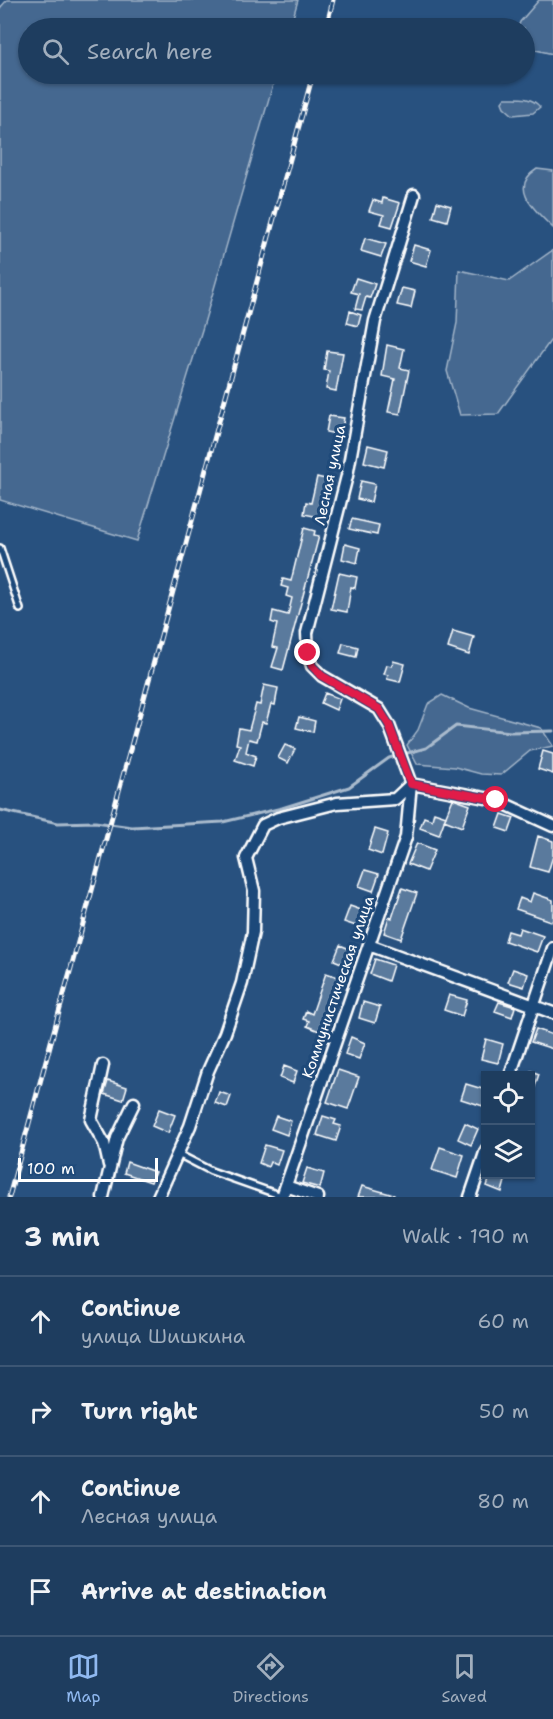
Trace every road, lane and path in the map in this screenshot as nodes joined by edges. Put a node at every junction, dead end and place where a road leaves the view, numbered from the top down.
1 (414, 195) dead end
2 (0, 548) edge
3 (20, 609) dead end
4 (410, 780) junction
5 (553, 826) edge
6 (369, 945) junction
7 (553, 948) edge
8 (534, 1006) junction
9 (553, 1013) edge
10 (103, 1065) dead end
11 (512, 1071) edge
12 (134, 1103) dead end
13 (178, 1154) junction
14 (109, 1165) junction
15 (481, 1165) edge
16 (283, 1193) edge
17 (103, 1197) edge
18 (158, 1197) edge
19 (318, 1197) edge
20 (470, 1197) edge

1 - 4 street, Лесная улица
2 - 3 lane
4 - 5 street
4 - 6 street, Коммунистическая улица
4 - 13 street
6 - 8 street
6 - 16 street, Коммунистическая улица
7 - 8 street
8 - 9 street
8 - 11 street
10 - 14 street
12 - 14 street
13 - 16 lane
13 - 18 street
14 - 17 street
15 - 20 street
16 - 19 street

